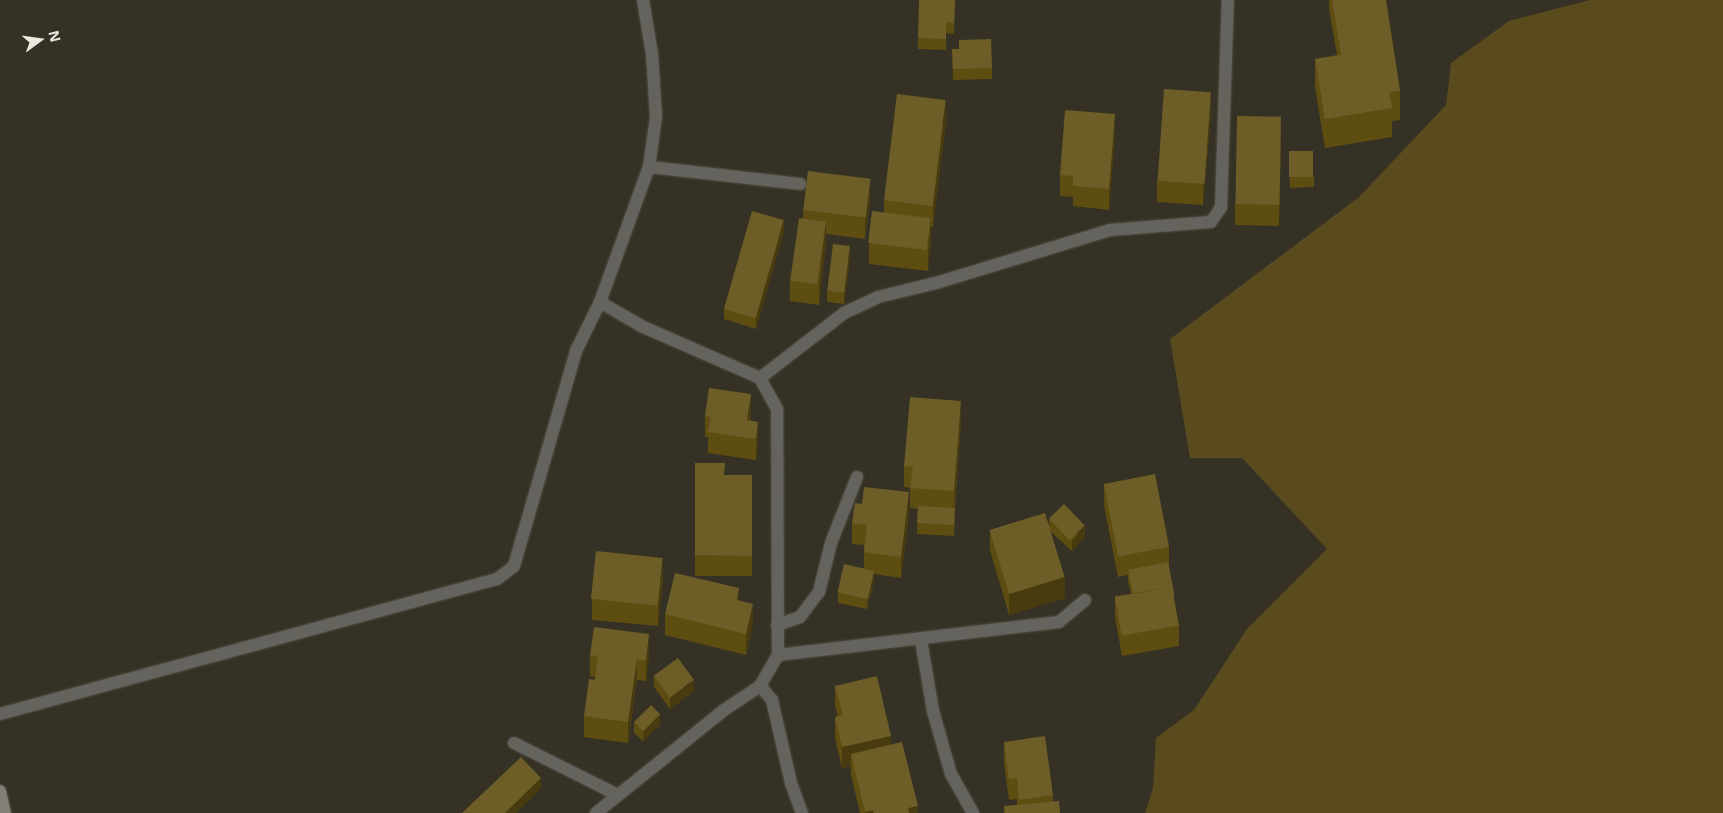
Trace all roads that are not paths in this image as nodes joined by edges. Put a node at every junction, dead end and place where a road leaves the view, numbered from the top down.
1 (643, 0) edge
2 (1228, 0) edge
3 (649, 167) junction
4 (800, 184) dead end
5 (600, 302) junction
6 (760, 378) junction
7 (857, 477) dead end
8 (1085, 600) dead end
9 (777, 625) junction
10 (921, 640) junction
11 (778, 655) junction
12 (760, 686) junction
13 (0, 714) edge
14 (514, 743) dead end
15 (0, 791) edge
16 (618, 795) junction
17 (5, 813) edge
18 (596, 813) edge
19 (802, 813) edge
20 (973, 813) edge

1 - 3 street
2 - 6 street
3 - 4 street
3 - 5 street
5 - 6 street
5 - 13 street
6 - 9 street
7 - 9 street
8 - 10 street
9 - 11 street
10 - 11 street
10 - 20 street
11 - 12 street
12 - 16 street
12 - 19 street
14 - 16 street
15 - 17 street
16 - 18 street

